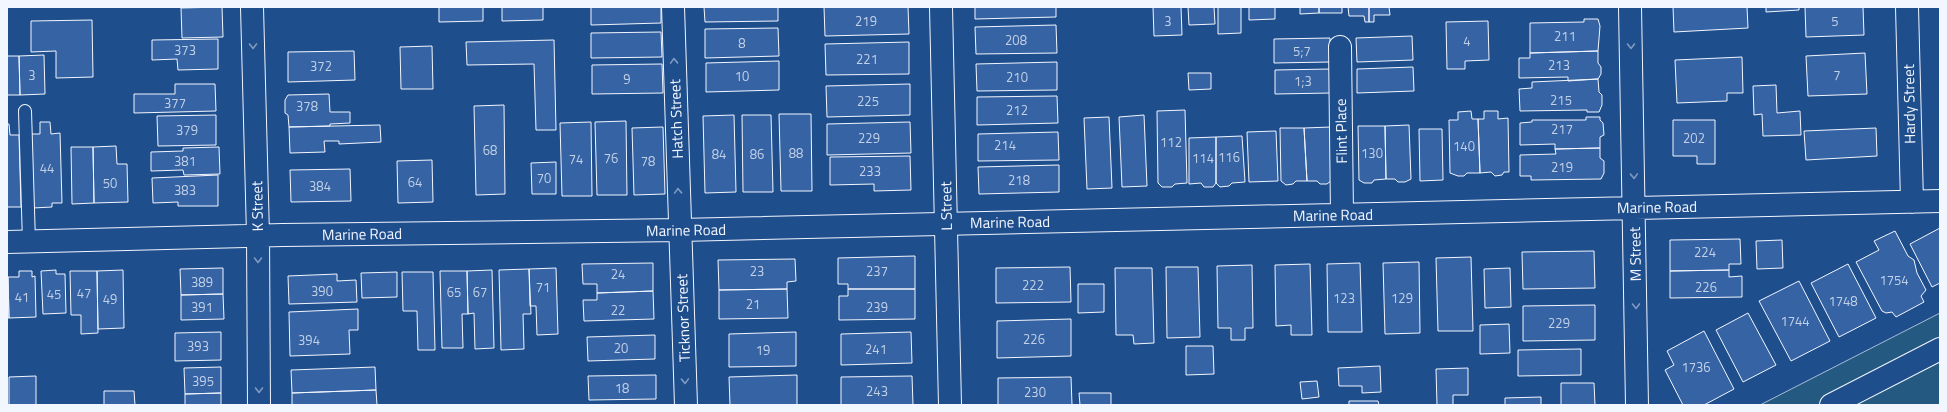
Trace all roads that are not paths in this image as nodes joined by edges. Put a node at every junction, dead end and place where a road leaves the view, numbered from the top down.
1 (252, 7) edge
2 (673, 7) edge
3 (941, 7) edge
4 (1630, 7) edge
5 (1907, 7) edge
6 (1340, 47) dead end
7 (25, 111) dead end
8 (1940, 201) edge
9 (1912, 202) junction
10 (1635, 208) junction
11 (1342, 215) junction
12 (946, 224) junction
13 (680, 230) junction
14 (258, 235) junction
15 (7, 242) edge
16 (29, 242) junction
17 (1940, 349) edge
18 (259, 405) edge
19 (686, 405) edge
20 (950, 405) edge
21 (1637, 405) edge
22 (1831, 405) edge

1 -> 14 street, K Street
13 -> 2 street, Hatch Street
3 - 12 street, L Street
4 -> 10 street, M Street
5 - 9 street, Hardy Street
6 - 11 street, Flint Place
7 - 16 lane
8 - 9 street, Marine Road
9 - 10 street, Marine Road
10 - 11 street, Marine Road
10 -> 21 street, M Street
11 - 12 street, Marine Road
12 - 13 street, Marine Road
12 - 20 street, L Street
13 - 14 street, Marine Road
13 -> 19 street, Ticknor Street
14 - 16 street, Marine Road
14 -> 18 street, K Street
15 - 16 street, Marine Road
17 - 22 street

